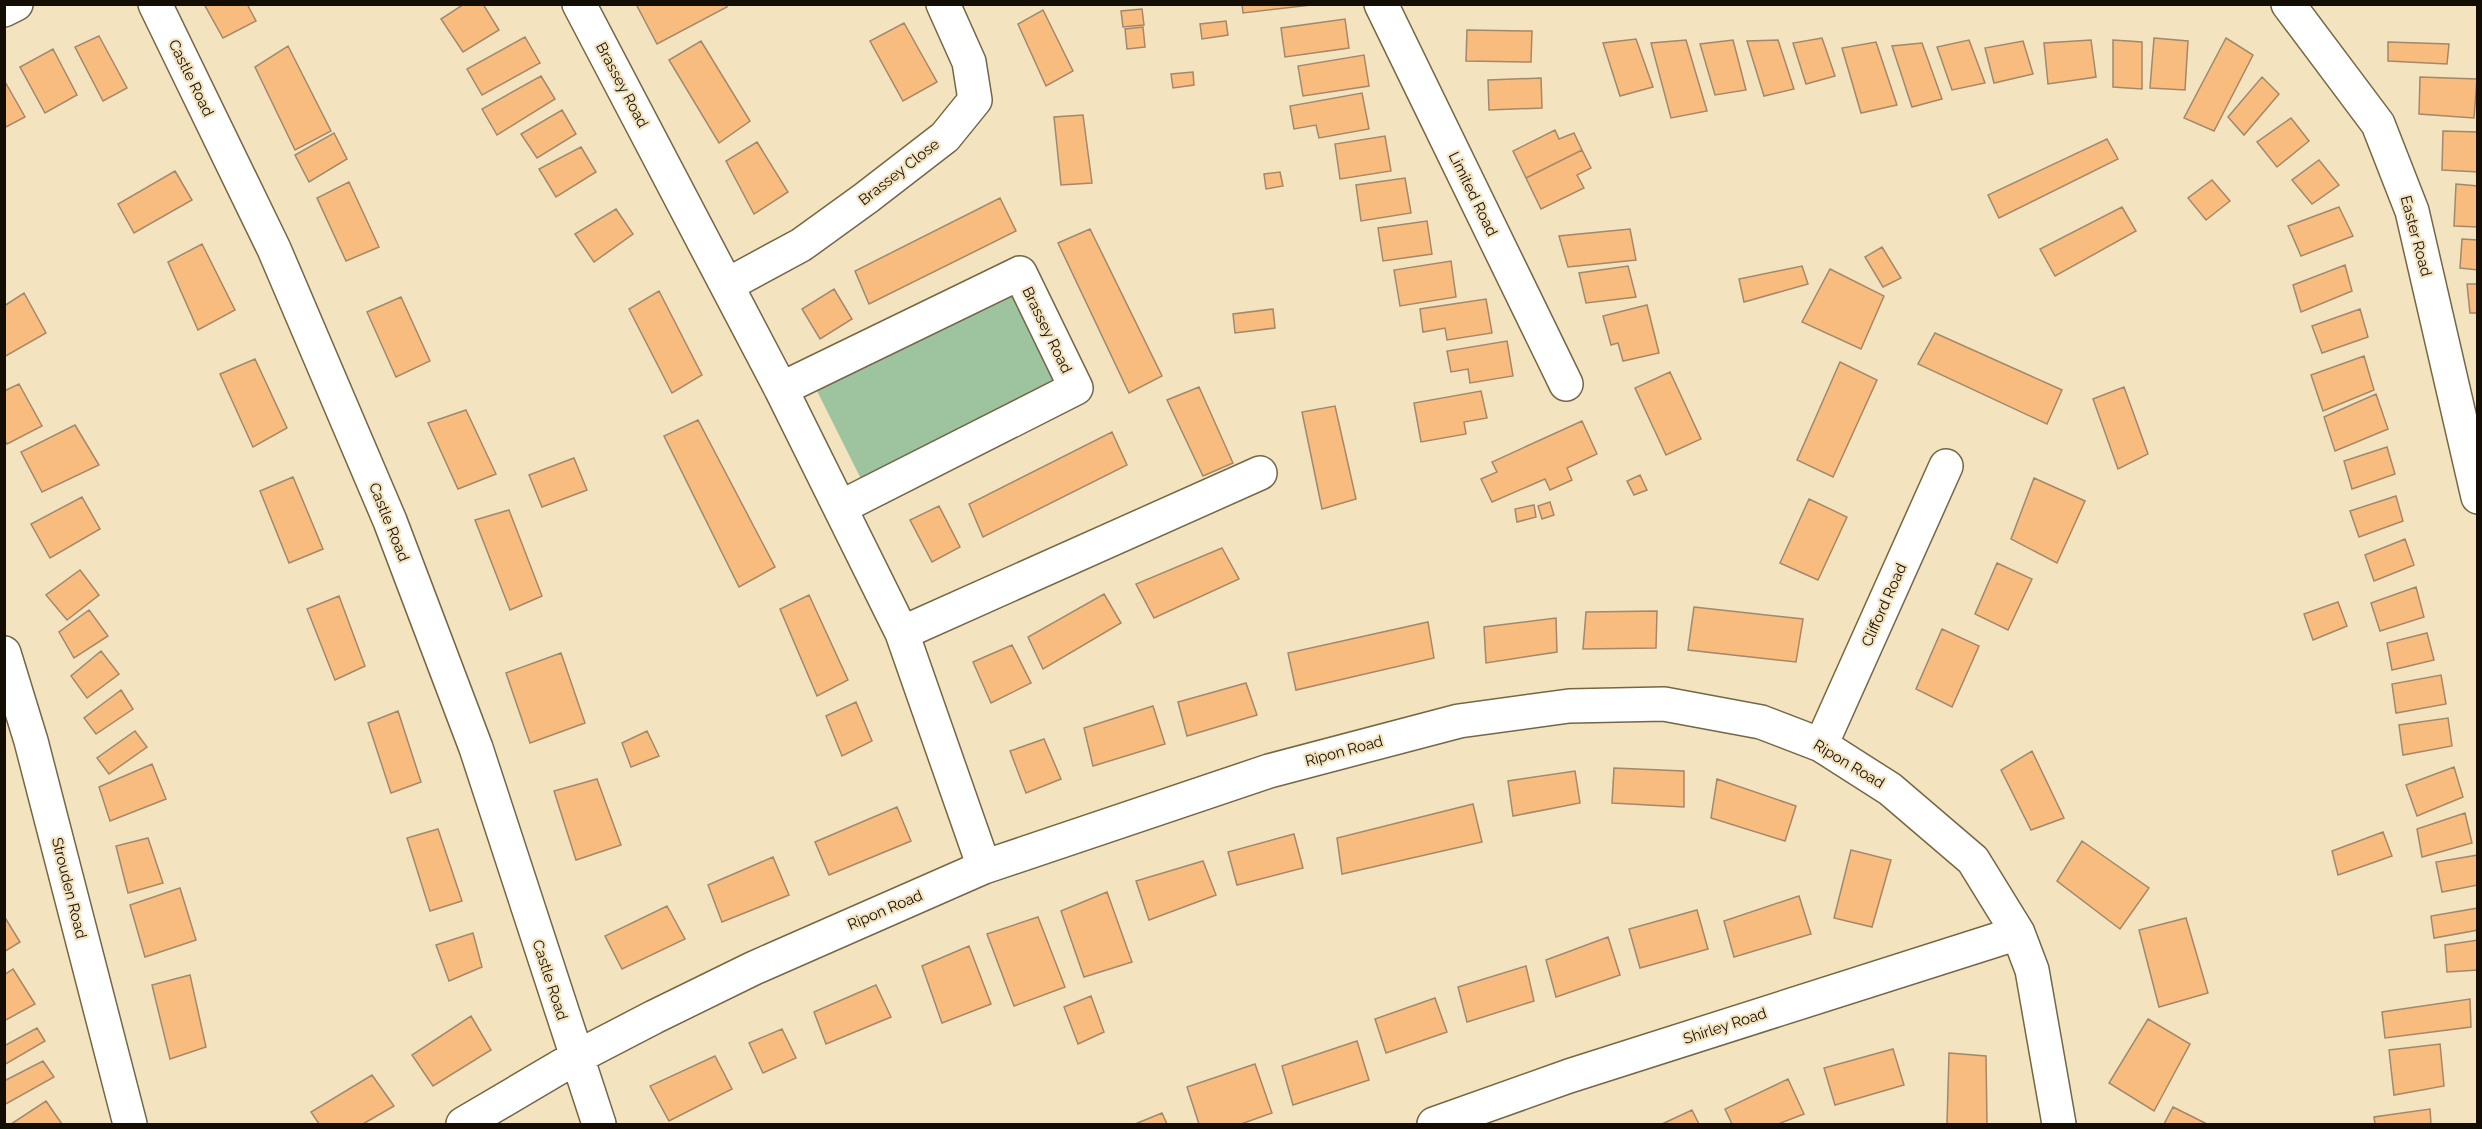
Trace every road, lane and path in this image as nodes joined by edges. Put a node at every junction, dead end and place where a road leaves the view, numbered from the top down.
1 (16, 4) edge
2 (155, 4) edge
3 (579, 4) edge
4 (943, 4) edge
5 (1381, 4) edge
6 (2288, 4) edge
7 (4, 10) edge
8 (727, 285) junction
9 (1566, 384) dead end
10 (781, 389) junction
11 (1946, 466) dead end
12 (1260, 473) dead end
13 (2478, 497) edge
14 (841, 507) junction
15 (902, 633) junction
16 (4, 653) edge
17 (1821, 745) junction
18 (984, 867) junction
19 (2018, 933) junction
20 (575, 1058) junction
21 (130, 1125) edge
22 (462, 1125) edge
23 (599, 1125) edge
24 (1434, 1125) edge
25 (2059, 1125) edge

1 - 7 street
2 - 20 street, Castle Road
3 - 8 street, Brassey Road
4 - 8 street, Brassey Close
5 - 9 street, Limited Road
6 - 13 street, Easter Road
8 - 10 street, Brassey Road
10 - 14 street, Brassey Road
10 - 14 street, Brassey Road
11 - 17 street, Clifford Road
12 - 15 street
14 - 15 street, Brassey Road
15 - 18 street, Brassey Road
16 - 21 street, Strouden Road
17 - 18 street, Ripon Road
17 - 19 street, Ripon Road
18 - 20 street, Ripon Road
19 - 24 street, Shirley Road
19 - 25 street, Ripon Road
20 - 22 street, Ripon Road
20 - 23 street, Castle Road

